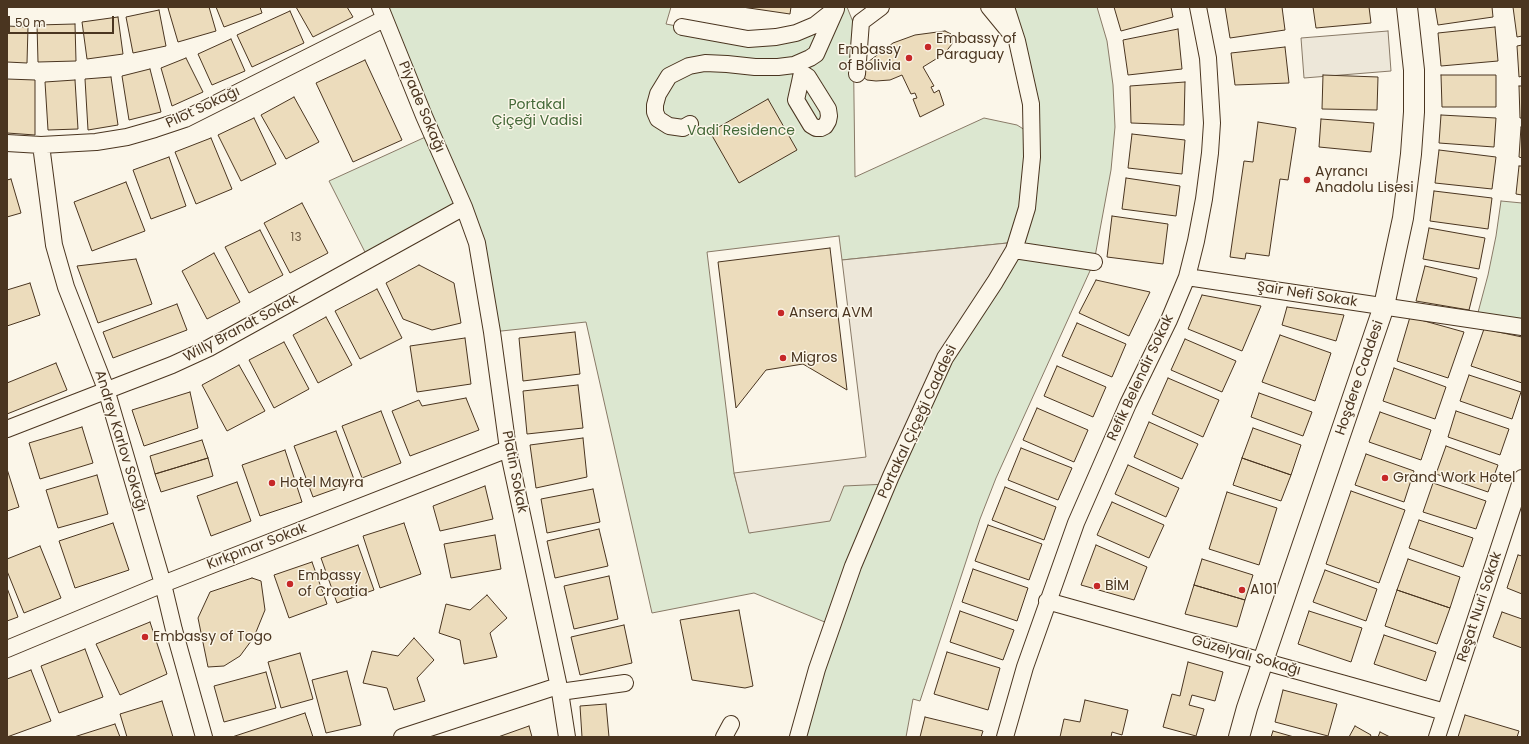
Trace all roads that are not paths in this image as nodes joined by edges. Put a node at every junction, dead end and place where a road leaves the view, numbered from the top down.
1 (881, 7) edge
2 (989, 7) edge
3 (1006, 7) edge
4 (1198, 7) edge
5 (1407, 7) edge
6 (837, 8) edge
7 (382, 13) edge
8 (682, 27) dead end
9 (1017, 41) junction
10 (857, 74) dead end
11 (690, 124) dead end
12 (7, 143) edge
13 (41, 145) junction
14 (464, 207) junction
15 (1014, 250) junction
16 (1094, 262) dead end
17 (1187, 277) junction
18 (1384, 306) junction
19 (1522, 327) edge
20 (106, 389) junction
21 (7, 429) edge
22 (508, 449) junction
23 (1522, 478) edge
24 (163, 584) junction
25 (1047, 601) junction
26 (7, 649) edge
27 (1264, 661) junction
28 (624, 683) dead end
29 (559, 689) junction
30 (1446, 712) junction
31 (204, 737) edge
32 (402, 737) edge
33 (567, 737) edge
34 (798, 737) edge
35 (1005, 737) edge
36 (1239, 737) edge
37 (1437, 737) edge

1 - 10 street
2 - 9 street, Portakal Çiçeği Caddesi
3 - 9 street, Portakal Çiçeği Caddesi
4 - 17 street, Refik Belendir Sokak
5 - 18 main road, Hoşdere Caddesi
6 - 8 street
6 - 11 street
7 - 13 street, Pilot Sokağı
7 - 14 street, Piyade Sokağı
9 - 15 street, Portakal Çiçeği Caddesi
12 - 13 street, Pilot Sokağı
13 - 20 street, Andrey Karlov Sokağı
14 - 20 street, Willy Brandt Sokak
14 - 22 street, Platin Sokak
15 - 16 street
15 - 34 street, Portakal Çiçeği Caddesi
17 - 18 street, Şair Nefi Sokak
17 - 25 street, Refik Belendir Sokak
18 - 19 street, Şair Nefi Sokak
18 - 27 main road, Hoşdere Caddesi
20 - 21 street, Willy Brandt Sokak
20 - 24 street, Andrey Karlov Sokağı
22 - 24 street, Kırkpınar Sokak
22 - 29 street, Platin Sokak
23 - 30 street, Reşat Nuri Sokak
24 - 26 street, Kırkpınar Sokak
24 - 31 street, Andrey Karlov Sokağı
25 - 27 street, Güzelyalı Sokağı
25 - 35 street, Refik Belendir Sokak
27 - 30 street, Güzelyalı Sokağı
27 - 36 main road, Hoşdere Caddesi
28 - 29 street
29 - 32 street
29 - 33 street, Platin Sokak
30 - 37 street, Reşat Nuri Sokak

